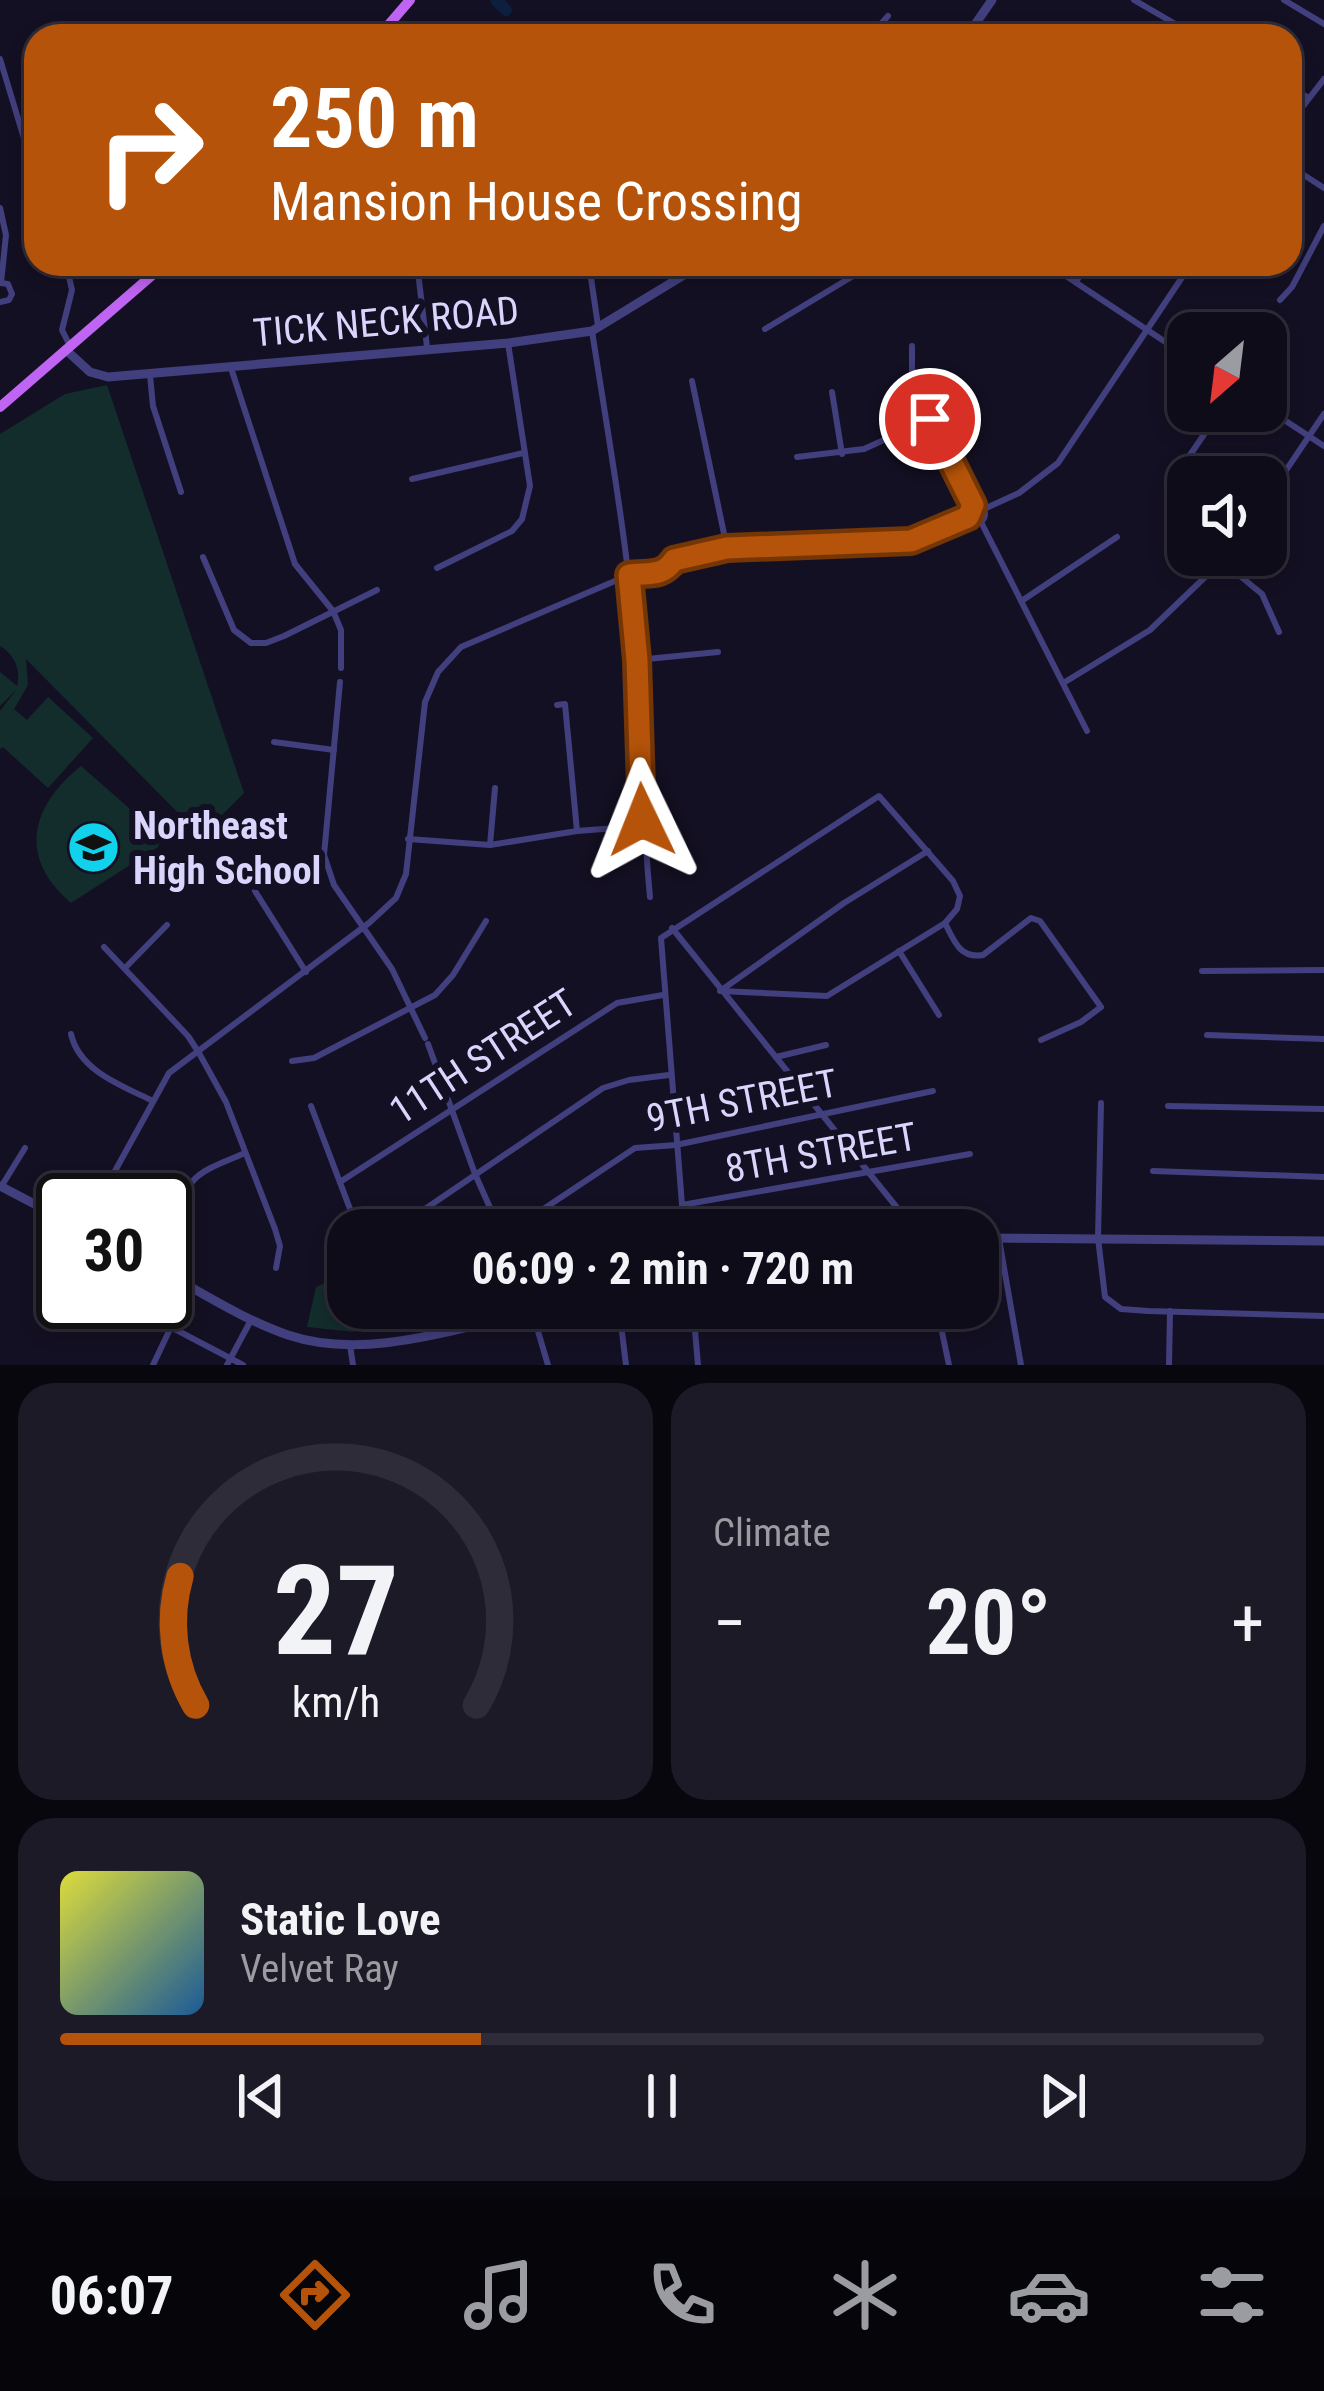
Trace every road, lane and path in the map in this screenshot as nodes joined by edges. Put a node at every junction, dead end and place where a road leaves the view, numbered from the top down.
1 (410, 0) edge
2 (1133, 0) edge
3 (1284, 0) edge
4 (888, 16) dead end
5 (389, 24) edge
6 (881, 24) edge
7 (1175, 24) edge
8 (1324, 24) edge
9 (0, 59) edge
10 (1324, 79) edge
11 (1302, 94) edge
12 (1309, 98) junction
13 (1302, 107) edge
14 (24, 138) edge
15 (0, 208) edge
16 (1324, 226) edge
17 (1302, 268) edge
18 (69, 276) edge
19 (151, 276) edge
20 (418, 276) edge
21 (591, 276) edge
22 (683, 276) edge
23 (853, 276) edge
24 (1067, 276) edge
25 (1080, 276) edge
26 (1182, 276) edge
27 (1298, 276) edge
28 (1076, 282) junction
29 (0, 283) edge
30 (1280, 300) dead end
31 (0, 302) edge
32 (595, 329) junction
33 (765, 329) dead end
34 (1144, 329) junction
35 (508, 343) junction
36 (1167, 344) edge
37 (912, 346) dead end
38 (427, 347) junction
39 (68, 348) junction
40 (230, 365) junction
41 (150, 372) junction
42 (692, 381) dead end
43 (832, 392) dead end
44 (0, 407) edge
45 (1324, 414) edge
46 (930, 419) junction
47 (1287, 421) edge
48 (1310, 436) junction
49 (1324, 446) edge
50 (524, 453) junction
51 (842, 454) junction
52 (797, 457) dead end
53 (1287, 469) edge
54 (412, 479) dead end
55 (181, 492) dead end
56 (973, 505) junction
57 (984, 508) junction
58 (968, 517) junction
59 (981, 522) junction
60 (1117, 537) dead end
61 (727, 548) junction
62 (203, 557) dead end
63 (437, 568) dead end
64 (633, 575) junction
65 (1206, 576) edge
66 (1244, 576) edge
67 (377, 590) dead end
68 (1023, 600) junction
69 (333, 611) junction
70 (1279, 632) dead end
71 (718, 652) dead end
72 (637, 660) junction
73 (341, 668) dead end
74 (340, 682) dead end
75 (1065, 682) junction
76 (557, 705) dead end
77 (1087, 731) dead end
78 (274, 742) dead end
79 (334, 750) junction
80 (495, 788) dead end
81 (643, 826) junction
82 (577, 831) junction
83 (408, 839) junction
84 (490, 845) junction
85 (928, 851) junction
86 (255, 891) dead end
87 (650, 897) dead end
88 (486, 921) dead end
89 (945, 923) junction
90 (167, 926) dead end
91 (362, 928) junction
92 (672, 928) junction
93 (104, 947) dead end
94 (899, 952) junction
95 (125, 968) junction
96 (1202, 970) dead end
97 (1324, 970) edge
98 (306, 972) junction
99 (720, 991) junction
100 (663, 995) junction
101 (411, 1007) junction
102 (939, 1015) dead end
103 (71, 1034) dead end
104 (1207, 1034) dead end
105 (1324, 1039) edge
106 (1041, 1040) dead end
107 (826, 1045) dead end
108 (199, 1053) junction
109 (776, 1057) junction
110 (292, 1061) dead end
111 (669, 1075) junction
112 (933, 1091) dead end
113 (151, 1100) junction
114 (1101, 1102) dead end
115 (311, 1106) dead end
116 (1168, 1106) dead end
117 (452, 1109) junction
118 (1324, 1109) edge
119 (822, 1114) junction
120 (676, 1145) junction
121 (25, 1148) dead end
122 (245, 1152) junction
123 (970, 1154) dead end
124 (868, 1171) junction
125 (1154, 1171) dead end
126 (113, 1173) edge
127 (475, 1174) junction
128 (1324, 1177) edge
129 (192, 1180) edge
130 (340, 1182) junction
131 (0, 1186) edge
132 (36, 1205) edge
133 (682, 1205) junction
134 (350, 1209) edge
135 (425, 1209) edge
136 (491, 1209) edge
137 (544, 1209) edge
138 (682, 1209) edge
139 (898, 1209) edge
140 (1098, 1238) junction
141 (999, 1239) joint
142 (1324, 1241) edge
143 (276, 1268) dead end
144 (192, 1287) edge
145 (1170, 1311) junction
146 (1324, 1316) edge
147 (252, 1318) junction
148 (171, 1329) edge
149 (173, 1329) edge
150 (445, 1329) edge
151 (537, 1329) edge
152 (622, 1329) edge
153 (695, 1329) edge
154 (941, 1329) edge
155 (350, 1345) junction
156 (229, 1362) edge
157 (153, 1365) edge
158 (243, 1365) edge
159 (353, 1365) edge
160 (548, 1365) edge
161 (626, 1365) edge
162 (698, 1365) edge
163 (949, 1365) edge
164 (1022, 1365) edge
165 (1169, 1365) edge

1 - 5 main road
2 - 7 street
3 - 8 street
4 - 6 street
9 - 14 street
10 - 12 street
11 - 12 street
12 - 13 street
15 - 29 street
16 - 17 street
18 - 39 street
19 - 39 main road
20 - 38 street
21 - 32 street
22 - 32 street, TICK NECK ROAD
23 - 33 street
24 - 28 street
25 - 28 street
26 - 34 street
27 - 30 street
28 - 34 street
29 - 31 street
32 - 35 street, TICK NECK ROAD
32 - 64 street
34 - 36 street
34 - 57 street
35 - 38 street, TICK NECK ROAD
35 - 50 street
37 - 46 street
38 - 40 street, TICK NECK ROAD
39 - 41 street, TICK NECK ROAD
39 - 44 main road
40 - 41 street, TICK NECK ROAD
40 - 69 street
41 - 55 street
42 - 61 street
43 - 51 street
45 - 48 street
46 - 51 street
46 - 56 street
47 - 48 street
48 - 49 street
48 - 53 street
50 - 54 street
50 - 63 street
51 - 52 street
56 - 57 street
56 - 58 street
57 - 59 street
58 - 59 street
58 - 61 street
59 - 68 street
60 - 68 street
61 - 64 street
62 - 69 street
64 - 72 street
64 - 83 street
65 - 75 street
66 - 70 street
67 - 69 street
68 - 75 street
69 - 73 street
71 - 72 street
72 - 81 street
74 - 79 street
75 - 77 street
76 - 82 street
78 - 79 street
79 - 91 street
80 - 84 street
81 - 82 street
81 - 87 street
82 - 84 street
83 - 84 street
83 - 91 street
85 - 89 street
85 - 92 street
85 - 99 street
86 - 98 street
88 - 101 street
89 - 94 street
89 - 106 street
90 - 95 street
91 - 98 street
91 - 101 street
92 - 99 street
92 - 100 street
93 - 95 street
94 - 99 street
94 - 102 street
95 - 108 street
96 - 97 street
98 - 108 street
99 - 109 street
100 - 111 street
100 - 117 street, 11TH STREET
101 - 110 street
101 - 117 street
103 - 113 street
104 - 105 street
107 - 109 street
108 - 113 street
108 - 122 street
109 - 119 street
111 - 120 street
111 - 127 street
112 - 119 street, 9TH STREET
113 - 126 street
114 - 140 street
115 - 130 street
116 - 118 street
117 - 127 street
117 - 130 street, 11TH STREET
119 - 120 street, 9TH STREET
119 - 124 street
120 - 133 street
120 - 137 street, 9TH STREET
121 - 131 street
122 - 129 street
122 - 143 street
123 - 124 street, 8TH STREET
124 - 133 street, 8TH STREET
124 - 139 street
125 - 128 street
127 - 135 street
127 - 136 street
130 - 134 street
131 - 132 street
133 - 138 street
140 - 141 street
140 - 142 street
140 - 145 street
141 - 164 street
144 - 147 street
145 - 146 street
145 - 165 street
147 - 155 street
147 - 156 street
148 - 157 street
149 - 156 street
150 - 155 street
151 - 160 street
152 - 161 street
153 - 162 street
154 - 163 street
155 - 159 street
156 - 158 street

